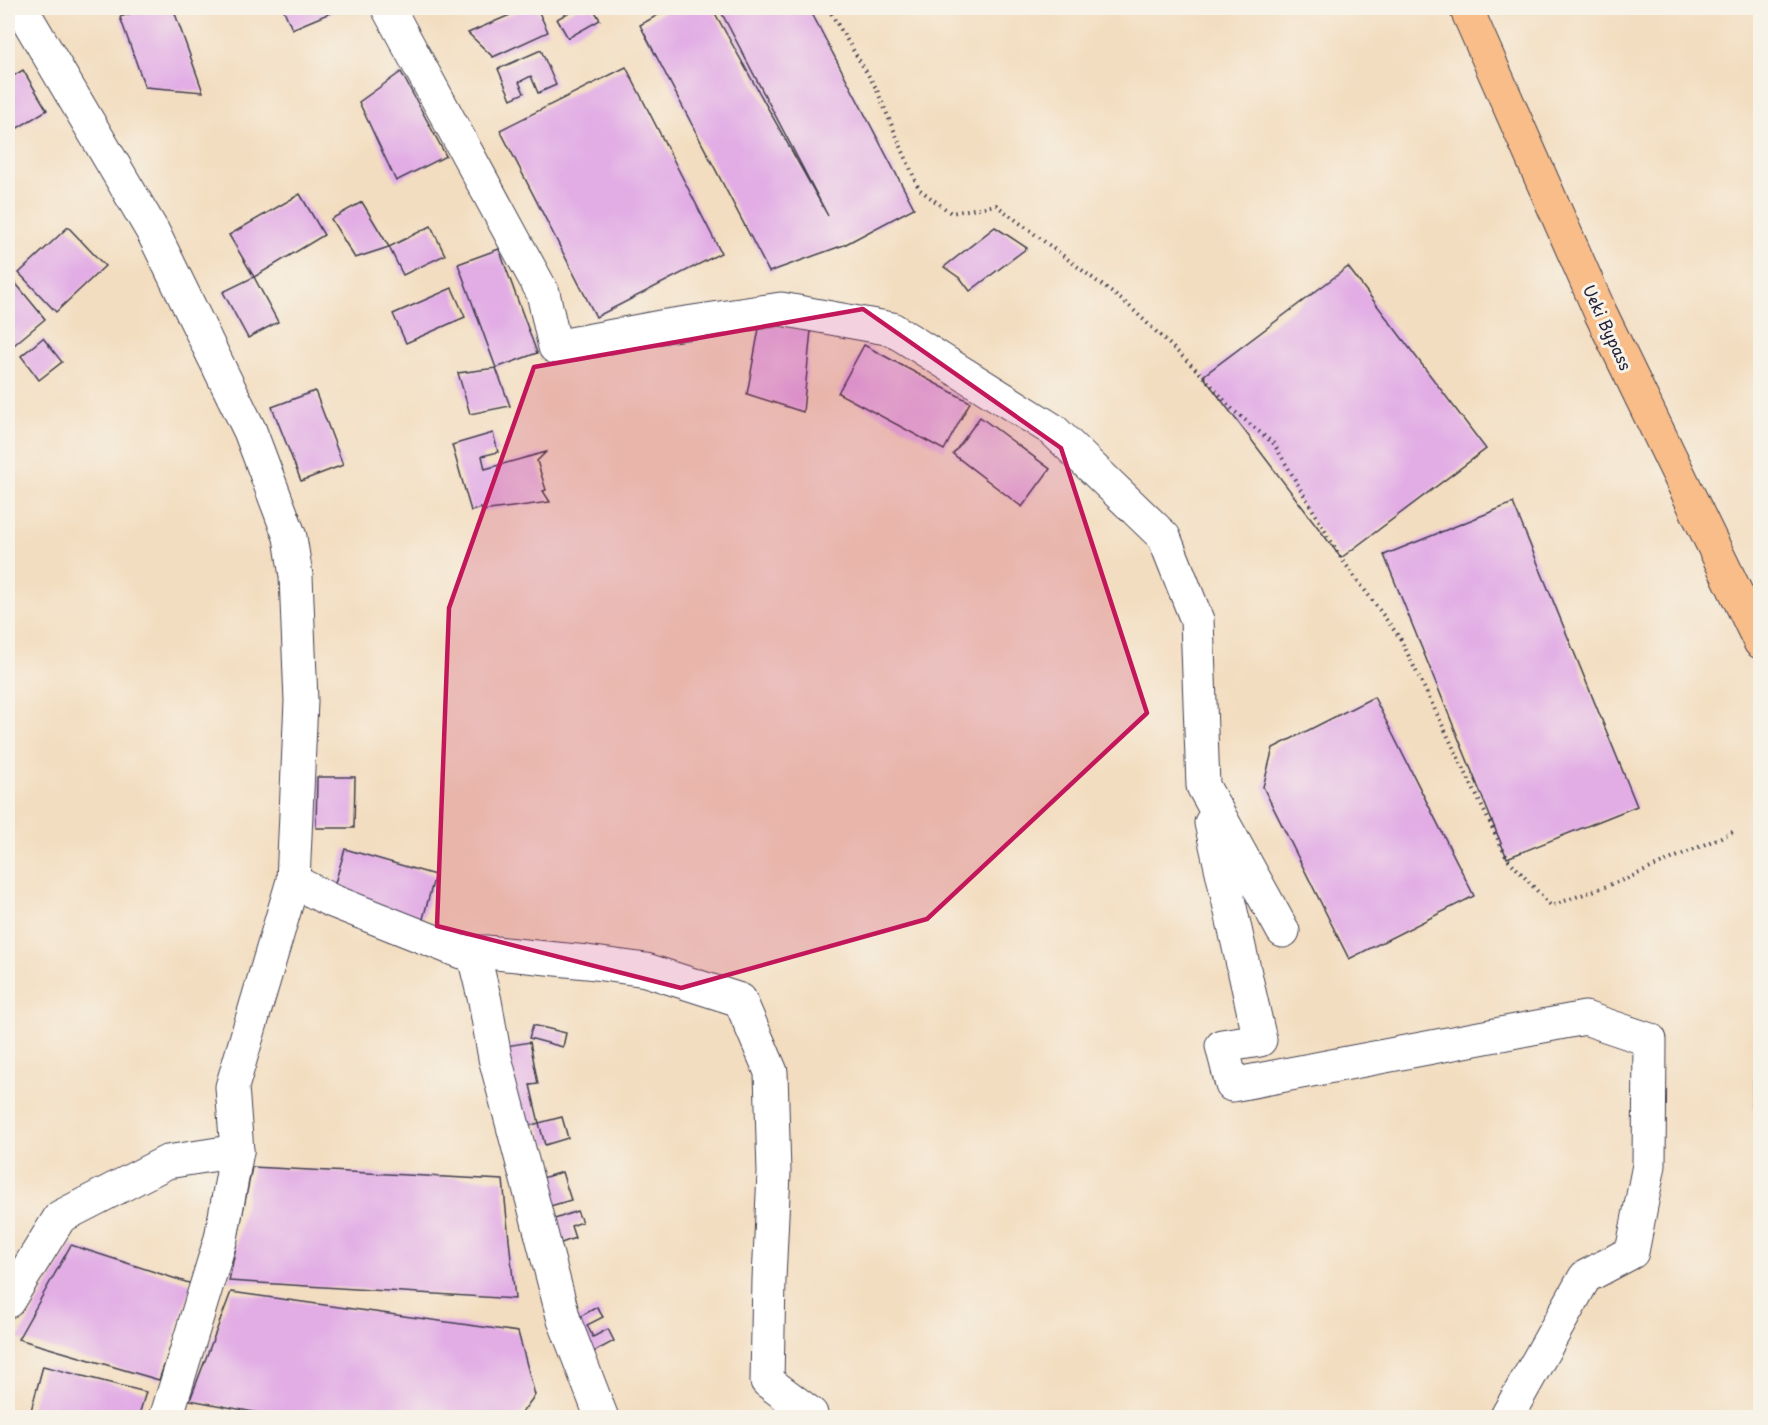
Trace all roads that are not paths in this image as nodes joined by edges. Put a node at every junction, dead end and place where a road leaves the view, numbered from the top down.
1 (21, 8) edge
2 (388, 8) edge
3 (1466, 8) edge
4 (1761, 642) edge
5 (1203, 786) junction
6 (293, 881) junction
7 (1283, 931) dead end
8 (473, 952) junction
9 (237, 1151) junction
10 (8, 1301) edge
11 (811, 1414) dead end
12 (166, 1418) edge
13 (602, 1418) edge
14 (1506, 1418) edge

1 - 6 street
2 - 5 street
3 - 4 highway, Ueki Bypass
5 - 7 street
5 - 14 street
6 - 8 street
6 - 9 street
8 - 11 street
8 - 13 street
9 - 10 street
9 - 12 street

